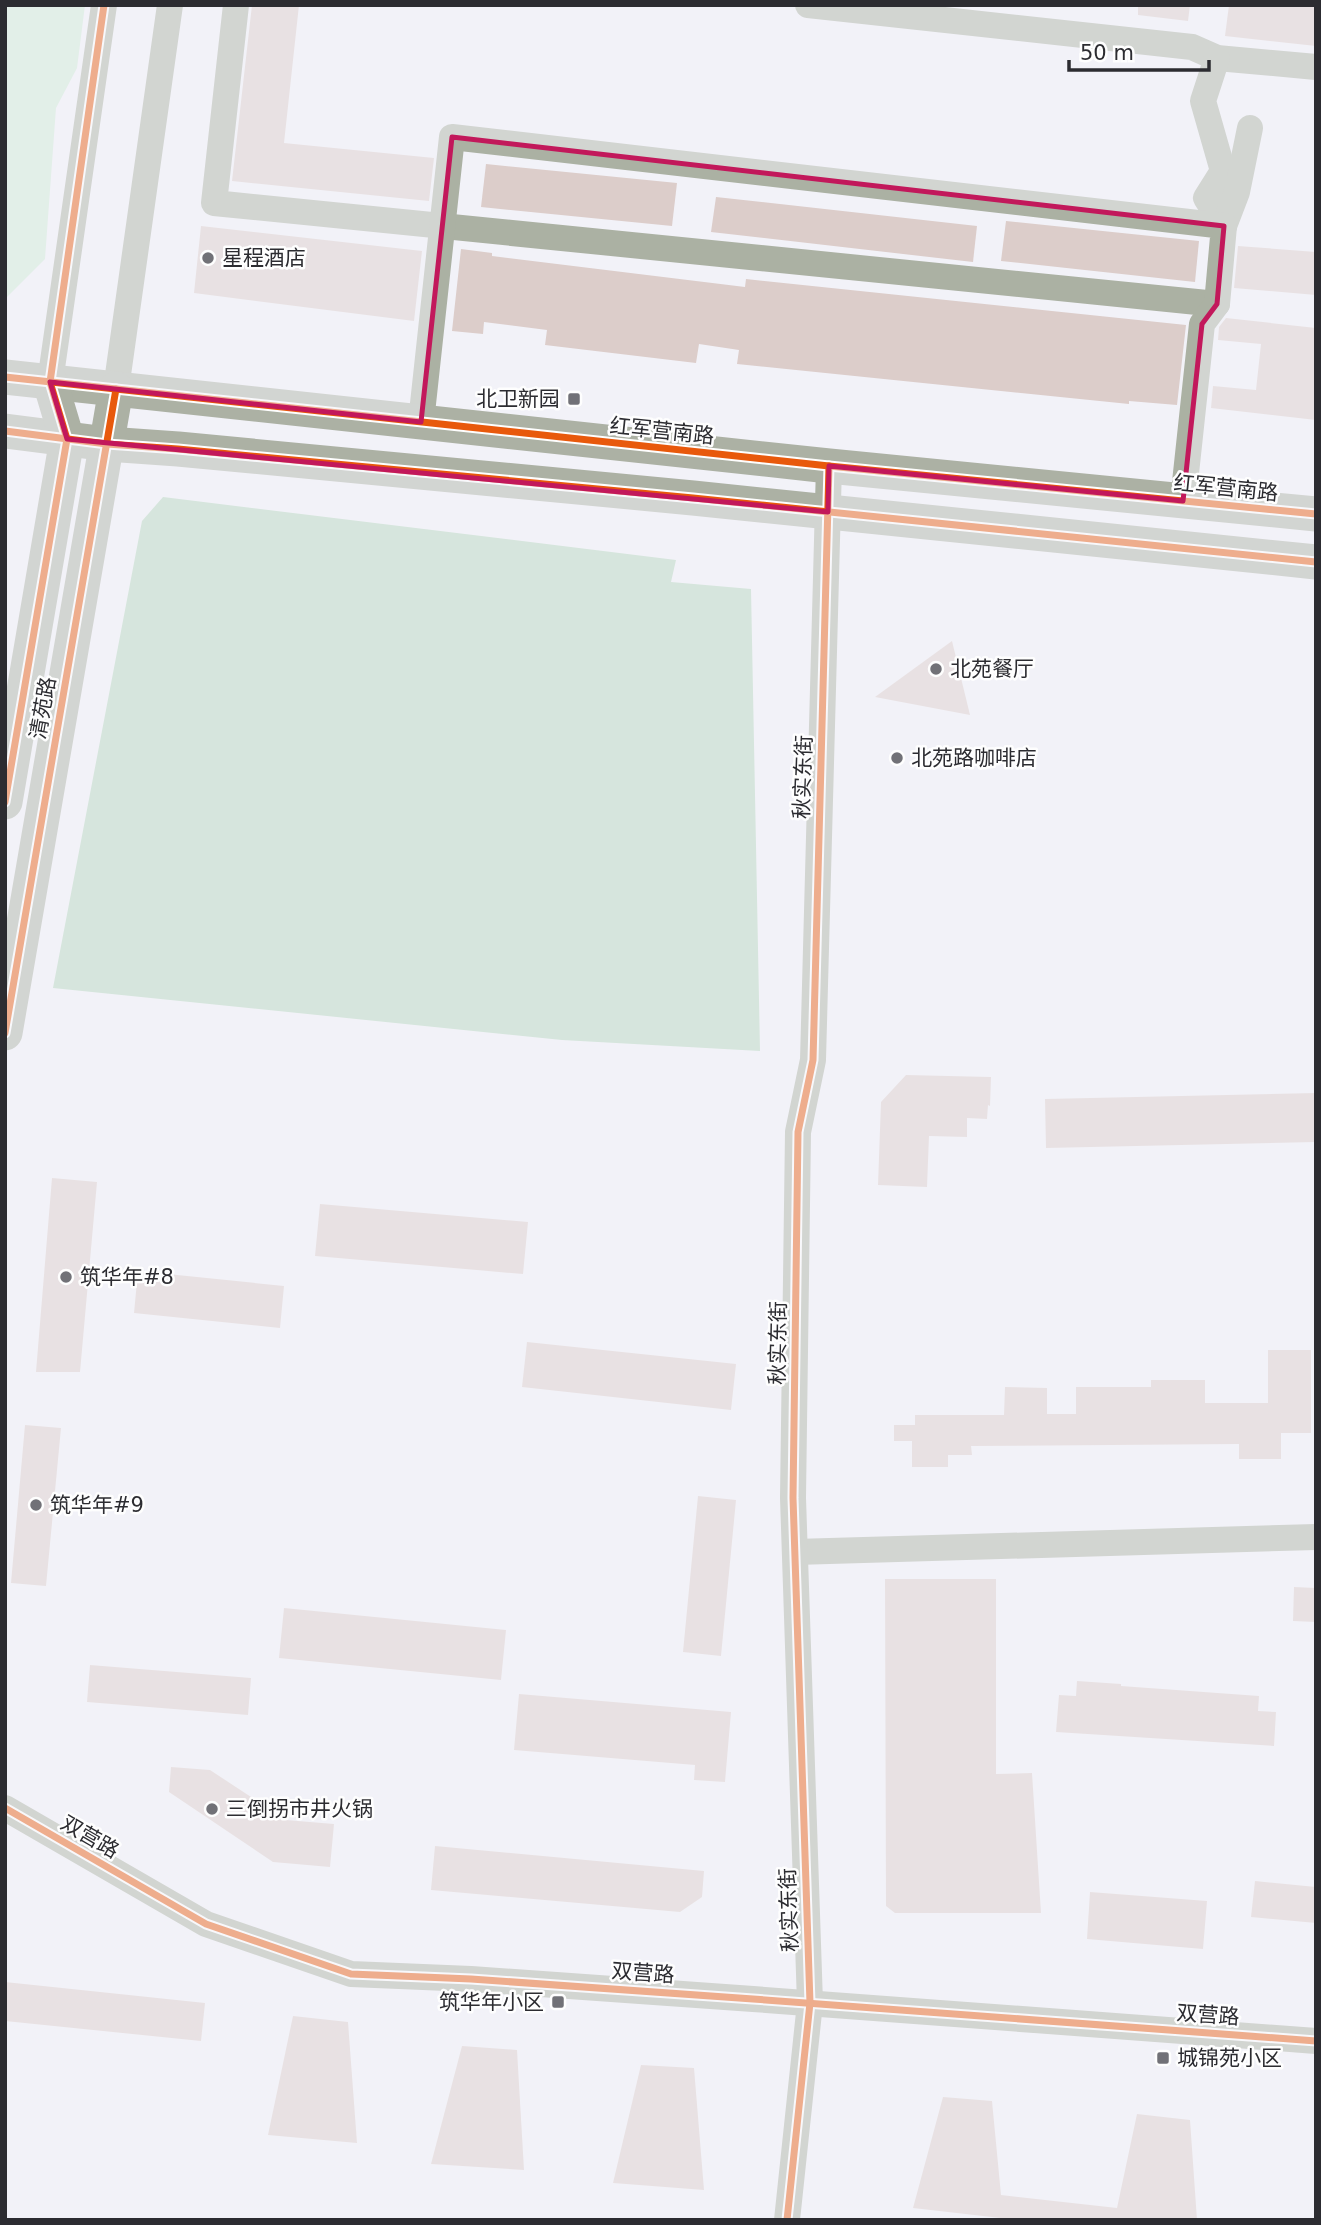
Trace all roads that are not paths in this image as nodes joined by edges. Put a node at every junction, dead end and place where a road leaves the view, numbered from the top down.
1 (104, 5) edge
2 (170, 5) edge
3 (236, 5) edge
4 (808, 5) edge
5 (1217, 58) junction
6 (1316, 67) edge
7 (1250, 128) dead end
8 (442, 226) junction
9 (1224, 226) junction
10 (1217, 304) junction
11 (5, 377) edge
12 (50, 382) junction
13 (116, 389) junction
14 (196, 398) junction
15 (421, 422) junction
16 (5, 431) edge
17 (67, 439) junction
18 (107, 444) junction
19 (190, 450) junction
20 (748, 457) junction
21 (829, 466) junction
22 (1183, 501) junction
23 (743, 504) junction
24 (828, 512) junction
25 (1316, 514) edge
26 (1316, 562) edge
27 (5, 802) edge
28 (5, 1033) edge
29 (1316, 1537) edge
30 (795, 1552) junction
31 (5, 1808) edge
32 (810, 2003) junction
33 (1316, 2041) edge
34 (787, 2220) edge

1 - 12 street
2 - 13 street
3 - 8 street
4 - 5 street
5 - 6 street
5 - 9 street
7 - 9 street
8 - 9 street
8 - 10 street
8 - 15 street
9 - 10 street
10 - 22 street
11 - 12 main road, 红军营南路
12 - 13 main road, 红军营南路
12 - 17 main road, 清苑路
13 - 14 main road, 红军营南路
13 - 18 main road, 清苑路
14 - 15 main road, 红军营南路
14 - 19 main road
15 - 20 main road, 红军营南路
16 - 17 main road
17 - 18 main road
17 - 27 main road, 清苑路
18 - 19 main road
18 - 28 main road, 清苑路
19 - 23 main road
20 - 21 main road, 红军营南路
20 - 23 main road
21 - 22 main road, 红军营南路
21 - 24 street, 秋实东街
22 - 25 main road, 红军营南路
23 - 24 main road
24 - 26 main road
24 - 30 street, 秋实东街
29 - 30 street
30 - 32 street, 秋实东街
31 - 32 street, 双营路
32 - 33 street, 双营路
32 - 34 street, 秋实东街

